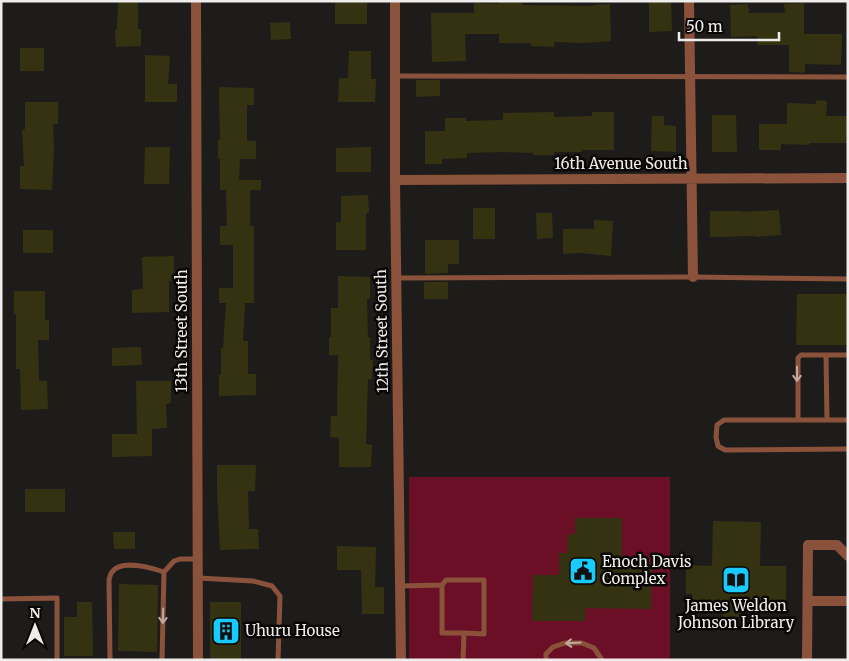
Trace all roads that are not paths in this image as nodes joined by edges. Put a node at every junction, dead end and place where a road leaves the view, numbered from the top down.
1 (196, 1) edge
2 (395, 1) edge
3 (689, 1) edge
4 (395, 76) junction
5 (691, 77) junction
6 (848, 77) edge
7 (692, 178) junction
8 (848, 178) edge
9 (395, 180) junction
10 (693, 277) junction
11 (396, 278) junction
12 (848, 278) edge
13 (826, 355) junction
14 (848, 355) edge
15 (798, 420) junction
16 (826, 420) junction
17 (848, 420) edge
18 (848, 449) edge
19 (848, 556) edge
20 (198, 559) junction
21 (164, 572) junction
22 (198, 578) junction
23 (442, 585) junction
24 (400, 586) junction
25 (1, 599) edge
26 (848, 600) edge
27 (808, 601) junction
28 (464, 633) junction
29 (58, 660) edge
30 (110, 660) edge
31 (162, 660) edge
32 (198, 660) edge
33 (278, 660) edge
34 (401, 660) edge
35 (463, 660) edge
36 (546, 660) edge
37 (602, 660) edge
38 (807, 660) edge

1 - 20 street, 13th Street South
2 - 4 street, 12th Street South
3 - 5 street
4 - 5 lane
4 - 9 street, 12th Street South
5 - 6 lane
5 - 7 street
7 - 8 street, 16th Avenue South
7 - 9 street, 16th Avenue South
7 - 10 street
9 - 11 street, 12th Street South
10 - 11 lane
10 - 12 lane
11 - 24 street, 12th Street South
13 - 14 lane
13 -> 15 lane
13 - 16 lane
15 - 16 lane
15 - 18 lane
16 - 17 lane
19 - 27 street
20 - 21 lane
20 - 22 street, 13th Street South
21 - 30 lane
21 -> 31 lane
22 - 32 street, 13th Street South
22 - 33 lane
23 - 24 lane
23 - 28 lane
23 - 28 lane
24 - 34 street, 12th Street South
25 - 29 lane
26 - 27 street
27 - 38 street
28 - 35 lane
37 -> 36 lane

